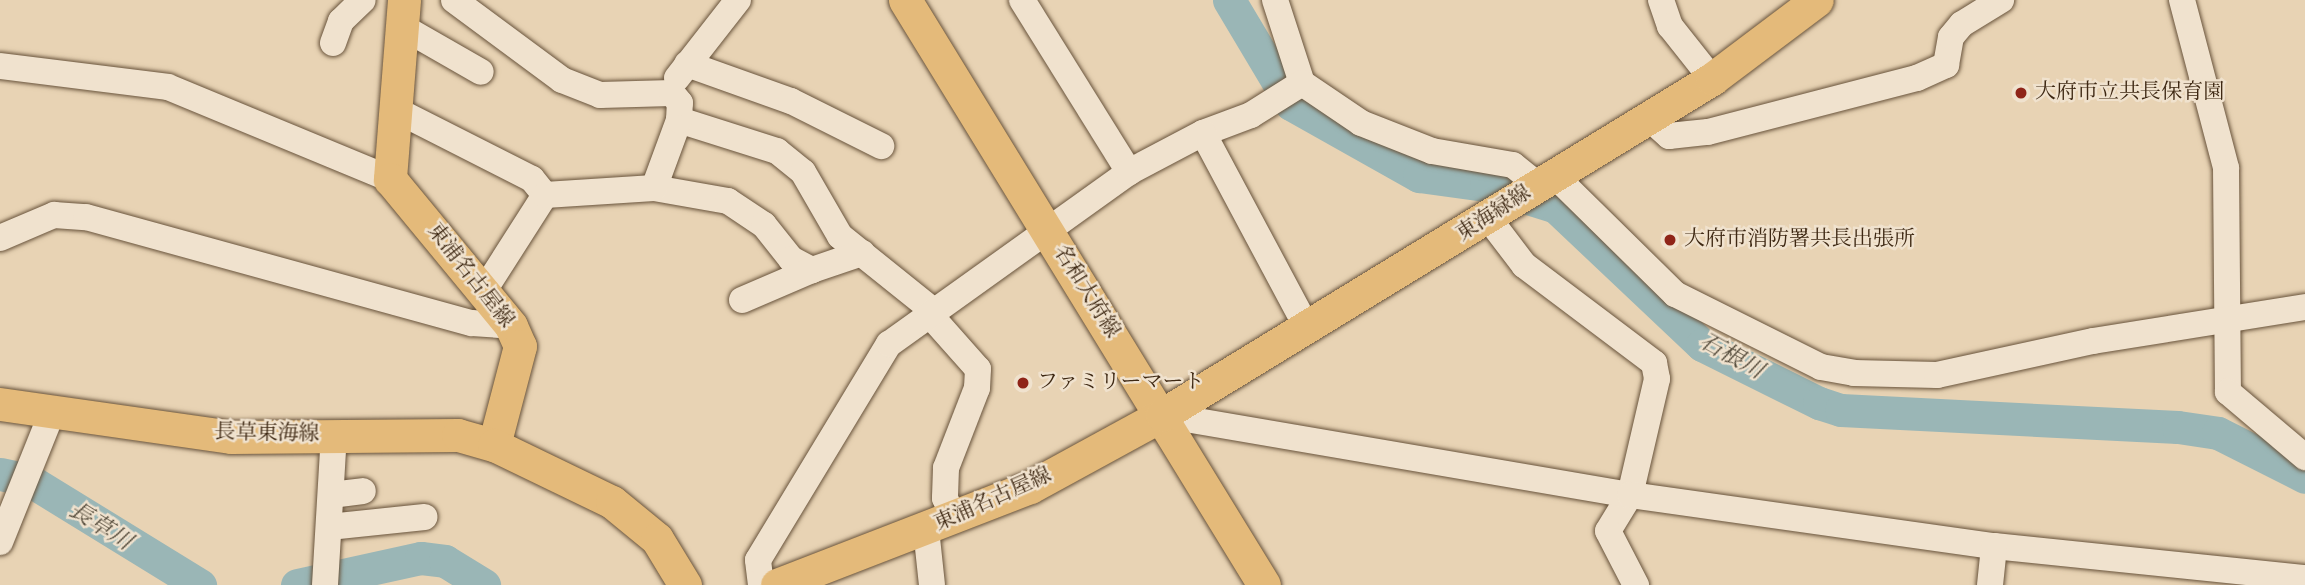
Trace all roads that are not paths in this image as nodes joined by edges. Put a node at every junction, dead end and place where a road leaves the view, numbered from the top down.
1 (363, 0) edge
2 (454, 0) edge
3 (738, 0) edge
4 (905, 0) edge
5 (1022, 0) edge
6 (1275, 0) edge
7 (1661, 0) edge
8 (1816, 0) edge
9 (2001, 0) edge
10 (2182, 0) edge
11 (405, 14) edge
12 (333, 43) dead end
13 (687, 64) junction
14 (0, 66) edge
15 (481, 72) dead end
16 (1712, 79) junction
17 (1302, 83) junction
18 (672, 93) junction
19 (398, 111) junction
20 (1649, 118) junction
21 (679, 120) junction
22 (1203, 133) junction
23 (881, 146) dead end
24 (1129, 172) junction
25 (390, 180) junction
26 (1543, 182) junction
27 (654, 188) junction
28 (545, 195) junction
29 (1495, 215) junction
30 (1048, 232) junction
31 (0, 238) edge
32 (862, 253) junction
33 (812, 270) junction
34 (483, 292) junction
35 (741, 300) dead end
36 (2305, 307) edge
37 (932, 314) junction
38 (2226, 324) junction
39 (511, 326) junction
40 (1308, 330) junction
41 (0, 404) edge
42 (54, 410) junction
43 (1162, 415) junction
44 (334, 435) junction
45 (494, 444) junction
46 (2305, 457) edge
47 (363, 491) dead end
48 (331, 495) junction
49 (1630, 495) junction
50 (424, 517) dead end
51 (940, 524) junction
52 (329, 527) junction
53 (0, 542) edge
54 (1994, 546) junction
55 (325, 575) edge
56 (2305, 578) edge
57 (2278, 580) edge
58 (685, 585) edge
59 (761, 585) edge
60 (777, 585) edge
61 (932, 585) edge
62 (1264, 585) edge
63 (1636, 585) edge
64 (1990, 585) edge

1 - 12 street
2 - 18 street
3 - 13 street
4 - 30 main road, 名和大府線
5 - 24 street
6 - 17 street
7 - 16 street
8 - 16 main road, 東海緑線
9 - 20 street
10 - 38 street
11 - 15 street
11 - 19 main road
13 - 18 street
13 - 23 street
14 - 25 street
16 - 20 main road, 東海緑線
17 - 22 street
17 - 26 street
18 - 21 street
19 - 25 main road
19 - 28 street
20 - 26 main road, 東海緑線
21 - 27 street
21 - 32 street
22 - 24 street
22 - 40 street
24 - 30 street
25 - 34 main road, 東浦名古屋線
26 - 29 main road, 東海緑線
26 - 38 street
27 - 28 street
27 - 33 street
28 - 34 street
29 - 40 main road, 東海緑線
29 - 49 street
30 - 37 street
30 - 43 main road, 名和大府線
31 - 39 street
32 - 33 street
32 - 37 street
33 - 35 street
34 - 39 main road, 東浦名古屋線
36 - 38 street
37 - 51 street
37 - 59 street
38 - 46 street
39 - 45 main road, 東浦名古屋線
40 - 43 main road, 東海緑線
41 - 42 main road, 長草東海線
42 - 44 main road, 長草東海線
42 - 53 street
43 - 49 street
43 - 51 main road, 東浦名古屋線
43 - 62 main road, 名和大府線
44 - 45 main road, 長草東海線
44 - 48 street
45 - 58 main road
47 - 48 street
48 - 52 street
49 - 54 street
49 - 63 street
50 - 52 street
51 - 60 main road, 東浦名古屋線
51 - 61 street
52 - 55 street
54 - 57 street
54 - 64 street
56 - 57 street

